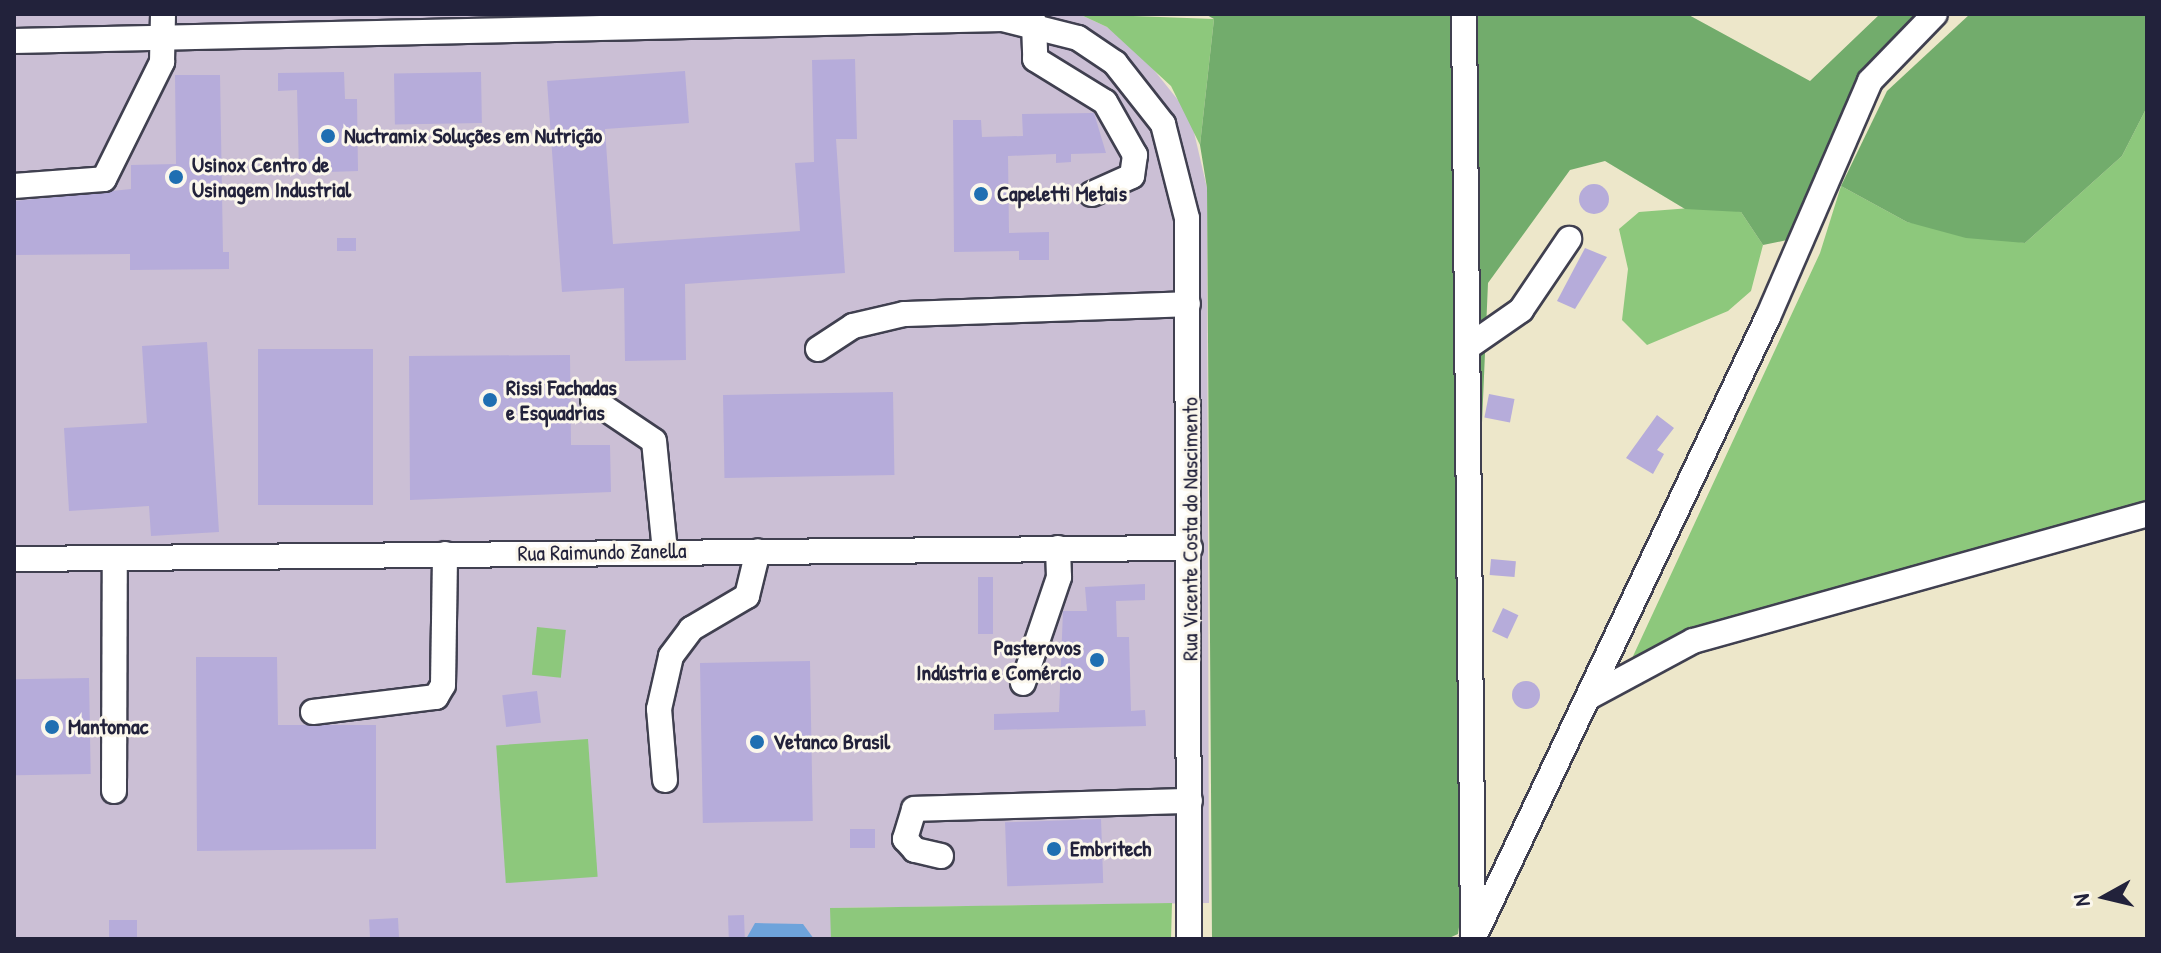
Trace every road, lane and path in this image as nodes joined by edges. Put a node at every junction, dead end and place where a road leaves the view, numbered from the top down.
1 (1464, 14) edge
2 (1935, 14) edge
3 (1034, 22) junction
4 (162, 24) edge
5 (14, 41) edge
6 (14, 186) edge
7 (1092, 194) dead end
8 (1569, 239) dead end
9 (1188, 304) junction
10 (1468, 347) junction
11 (818, 349) dead end
12 (593, 400) dead end
13 (2147, 514) edge
14 (1058, 548) junction
15 (1190, 548) junction
16 (758, 551) junction
17 (665, 552) junction
18 (445, 554) junction
19 (115, 558) junction
20 (14, 559) edge
21 (1023, 683) dead end
22 (1589, 697) junction
23 (313, 712) dead end
24 (665, 780) dead end
25 (114, 791) dead end
26 (1190, 801) junction
27 (941, 856) dead end
28 (1189, 939) edge
29 (1473, 939) edge

1 - 10 street
2 - 22 street
3 - 4 street
3 - 7 street
3 - 9 street, Rua Vicente Costa do Nascimento
4 - 5 street
4 - 6 street
8 - 10 street
9 - 11 street
9 - 15 street, Rua Vicente Costa do Nascimento
10 - 29 street
12 - 17 street
13 - 22 street
14 - 15 street, Rua Raimundo Zanella
14 - 16 street, Rua Raimundo Zanella
14 - 21 street
15 - 26 street, Rua Vicente Costa do Nascimento
16 - 17 street, Rua Raimundo Zanella
16 - 24 street
17 - 18 street, Rua Raimundo Zanella
18 - 19 street, Rua Raimundo Zanella
18 - 23 street
19 - 20 street, Rua Raimundo Zanella
19 - 25 street
22 - 29 street
26 - 27 street
26 - 28 street, Rua Vicente Costa do Nascimento

